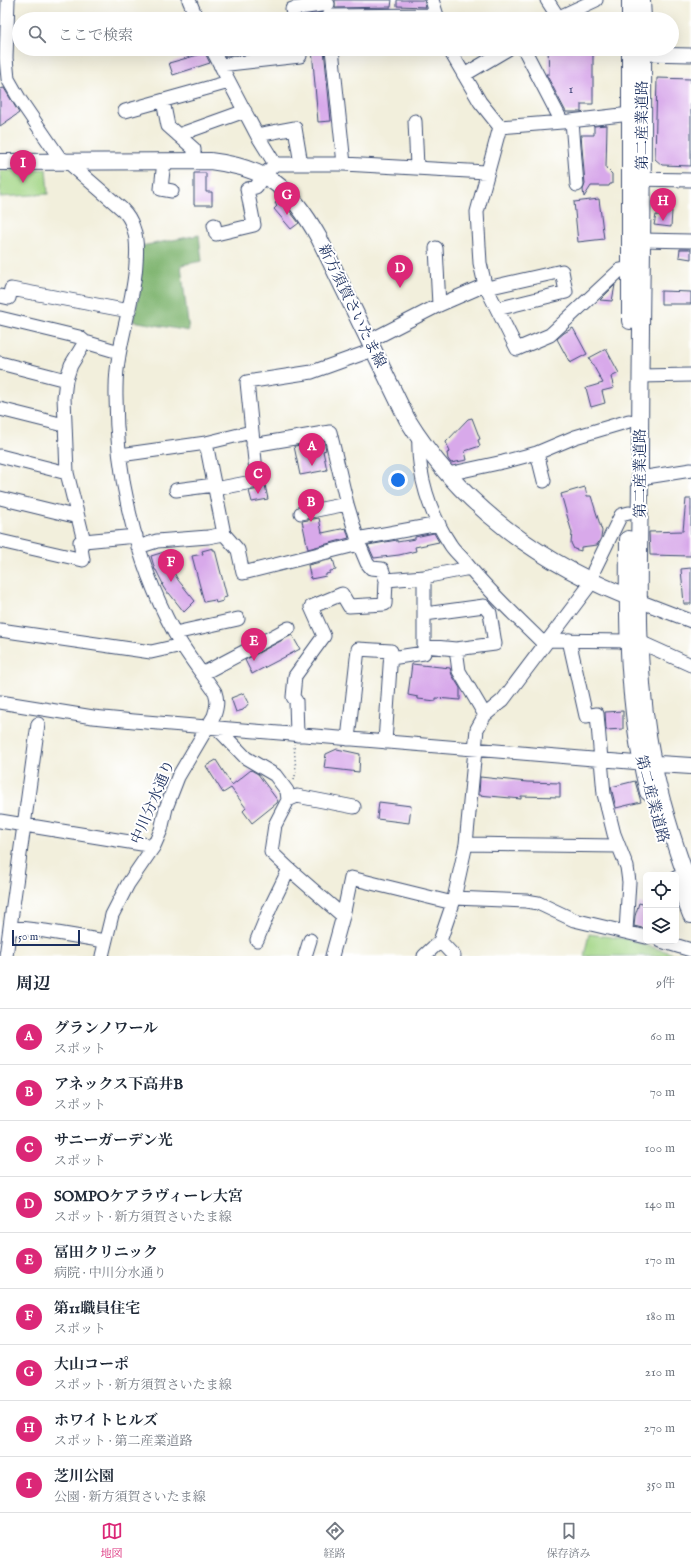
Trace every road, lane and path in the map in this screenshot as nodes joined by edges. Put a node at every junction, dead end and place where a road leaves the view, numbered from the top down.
1 (8, 0) edge
2 (188, 0) edge
3 (432, 0) edge
4 (547, 0) edge
5 (596, 0) edge
6 (630, 0) edge
7 (642, 0) edge
8 (329, 10) edge
9 (194, 12) edge
10 (293, 12) edge
11 (360, 12) edge
12 (436, 12) edge
13 (553, 12) edge
14 (569, 12) edge
15 (630, 12) edge
16 (643, 12) edge
17 (3, 24) edge
18 (679, 54) edge
19 (691, 55) edge
20 (216, 56) edge
21 (300, 56) edge
22 (333, 56) edge
23 (453, 56) edge
24 (496, 56) edge
25 (528, 56) edge
26 (638, 56) edge
27 (639, 56) edge
28 (220, 65) junction
29 (4, 74) edge
30 (464, 75) junction
31 (229, 82) junction
32 (163, 101) junction
33 (125, 111) dead end
34 (244, 111) junction
35 (630, 114) junction
36 (415, 121) dead end
37 (567, 122) junction
38 (500, 127) junction
39 (178, 134) junction
40 (257, 136) junction
41 (164, 160) junction
42 (194, 160) junction
43 (0, 162) edge
44 (68, 162) junction
45 (301, 164) junction
46 (344, 164) junction
47 (417, 167) junction
48 (270, 170) junction
49 (486, 172) junction
50 (636, 179) junction
51 (691, 180) edge
52 (577, 185) dead end
53 (172, 191) dead end
54 (214, 225) dead end
55 (642, 240) junction
56 (691, 241) edge
57 (436, 248) dead end
58 (630, 268) junction
59 (486, 286) junction
60 (566, 292) junction
61 (0, 296) edge
62 (587, 301) junction
63 (439, 305) junction
64 (497, 309) junction
65 (129, 311) junction
66 (0, 318) edge
67 (85, 342) junction
68 (371, 345) junction
69 (119, 352) junction
70 (0, 364) edge
71 (691, 375) edge
72 (640, 376) junction
73 (66, 380) junction
74 (0, 409) edge
75 (629, 421) junction
76 (64, 424) junction
77 (418, 437) junction
78 (252, 439) junction
79 (206, 443) junction
80 (537, 453) junction
81 (120, 455) junction
82 (0, 456) edge
83 (691, 470) edge
84 (67, 473) junction
85 (448, 474) junction
86 (640, 478) junction
87 (544, 481) dead end
88 (214, 487) junction
89 (176, 490) dead end
90 (0, 498) edge
91 (347, 504) junction
92 (301, 513) dead end
93 (629, 513) junction
94 (78, 516) junction
95 (439, 524) junction
96 (224, 534) junction
97 (0, 540) edge
98 (84, 540) junction
99 (137, 541) junction
100 (358, 541) junction
101 (470, 568) junction
102 (424, 577) junction
103 (386, 580) junction
104 (592, 582) junction
105 (634, 599) junction
106 (425, 614) junction
107 (238, 619) dead end
108 (691, 621) edge
109 (289, 628) dead end
110 (0, 630) edge
111 (175, 633) junction
112 (569, 640) junction
113 (545, 642) junction
114 (634, 642) junction
115 (182, 645) junction
116 (424, 646) junction
117 (456, 649) junction
118 (391, 658) junction
119 (691, 665) edge
120 (202, 674) junction
121 (0, 702) edge
122 (485, 715) junction
123 (38, 724) dead end
124 (212, 727) junction
125 (295, 735) junction
126 (348, 739) junction
127 (385, 742) junction
128 (475, 749) junction
129 (600, 760) junction
130 (647, 763) junction
131 (691, 766) edge
132 (289, 799) junction
133 (354, 807) dead end
134 (0, 821) edge
135 (23, 825) junction
136 (466, 844) junction
137 (154, 846) junction
138 (618, 846) junction
139 (289, 869) junction
140 (674, 872) edge
141 (679, 885) edge
142 (691, 890) edge
143 (453, 900) junction
144 (691, 915) edge
145 (344, 916) junction
146 (10, 928) junction
147 (626, 931) junction
148 (643, 936) edge
149 (258, 940) dead end
150 (310, 940) dead end
151 (105, 941) junction
152 (440, 941) junction
153 (671, 944) edge
154 (691, 950) edge
155 (6, 956) edge
156 (102, 956) edge
157 (305, 956) edge
158 (332, 956) edge
159 (424, 956) edge
160 (454, 956) edge

1 - 17 street
2 - 9 street
3 - 12 street
4 - 13 street
5 - 14 street
6 - 15 main road
7 - 16 main road
8 - 10 street
8 - 11 street
17 - 29 street
18 - 19 street
20 - 28 street
21 - 28 street
22 - 46 street
23 - 30 street
24 - 30 street
25 - 37 street
26 - 35 main road, 第二産業道路
27 - 50 main road, 第二産業道路
28 - 31 street
29 - 44 street, 中川分水通り
30 - 38 street
31 - 32 street
31 - 34 street
32 - 33 street
32 - 39 street
34 - 39 street
34 - 40 street
35 - 37 street
35 - 50 main road, 第二産業道路
36 - 47 street
37 - 38 street
37 - 52 street
38 - 49 street
39 - 42 street
40 - 45 street
40 - 48 street
41 - 42 main road, 新方須賀さいたま線
41 - 44 main road, 新方須賀さいたま線
41 - 53 street
42 - 48 main road, 新方須賀さいたま線
43 - 44 main road, 新方須賀さいたま線
44 - 65 street, 中川分水通り
45 - 46 street
45 - 48 street
46 - 47 street
47 - 49 street
48 - 54 street
48 - 68 main road, 新方須賀さいたま線
49 - 59 street
50 - 51 street
50 - 55 main road, 第二産業道路
50 - 58 main road, 第二産業道路
55 - 56 street
55 - 72 main road, 第二産業道路
57 - 63 street
58 - 62 street
58 - 75 main road, 第二産業道路
59 - 60 street
59 - 63 street
59 - 64 street
60 - 62 street
60 - 64 street
61 - 65 street
62 - 64 street
63 - 68 street
65 - 69 street, 中川分水通り
66 - 67 street
67 - 69 street
67 - 73 street
68 - 77 main road, 新方須賀さいたま線
68 - 78 street
69 - 81 street, 中川分水通り
70 - 73 street
71 - 72 street
72 - 86 main road, 第二産業道路
73 - 76 street
74 - 76 street
75 - 80 street
75 - 93 main road, 第二産業道路
76 - 84 street
77 - 85 main road, 新方須賀さいたま線
77 - 95 street
78 - 79 street
78 - 88 street
78 - 91 street
79 - 81 street
79 - 88 street
80 - 85 street
80 - 87 street
81 - 99 street, 中川分水通り
82 - 84 street
83 - 86 street
84 - 94 street
85 - 104 main road, 新方須賀さいたま線
86 - 105 main road, 第二産業道路
88 - 89 street
88 - 96 street
90 - 94 street
91 - 92 street
91 - 100 street
93 - 104 street
93 - 105 main road, 第二産業道路
94 - 98 street
95 - 100 street
95 - 101 street
96 - 99 street
96 - 100 street
97 - 98 street
98 - 99 street
99 - 111 street, 中川分水通り
100 - 103 street
101 - 102 street
101 - 113 street
102 - 103 street
102 - 106 street
103 - 125 street
104 - 105 main road, 新方須賀さいたま線
104 - 113 street
105 - 108 street
105 - 114 main road, 第二産業道路
106 - 116 street
106 - 117 street
107 - 111 street
109 - 120 street
110 - 115 street
111 - 115 street, 中川分水通り
112 - 113 street
112 - 114 street
112 - 129 street
113 - 122 street
114 - 119 street
114 - 130 main road, 第二産業道路
115 - 120 street, 中川分水通り
116 - 117 street
116 - 118 street
117 - 122 street
118 - 126 street
118 - 127 street
120 - 124 street, 中川分水通り
121 - 124 street
122 - 128 street
123 - 135 street
124 - 125 street
124 - 132 street
124 - 137 street, 中川分水通り
125 - 126 street
125 - 132 path
126 - 127 street
127 - 128 street
128 - 129 street
128 - 136 street
129 - 130 street
129 - 138 street
130 - 131 main road
130 - 140 main road, 第二産業道路
130 - 142 main road, 第二産業道路
132 - 133 street
132 - 139 street
134 - 135 street
135 - 137 street
135 - 146 street
136 - 138 street
136 - 143 street
137 - 151 street, 中川分水通り
138 - 147 street
139 - 145 street
139 - 149 street
141 - 144 main road
143 - 145 street
143 - 147 street
143 - 152 street
145 - 158 street
146 - 151 street
146 - 155 street
147 - 148 street
150 - 157 street
151 - 156 street, 中川分水通り
152 - 159 street
152 - 160 street
153 - 154 street

